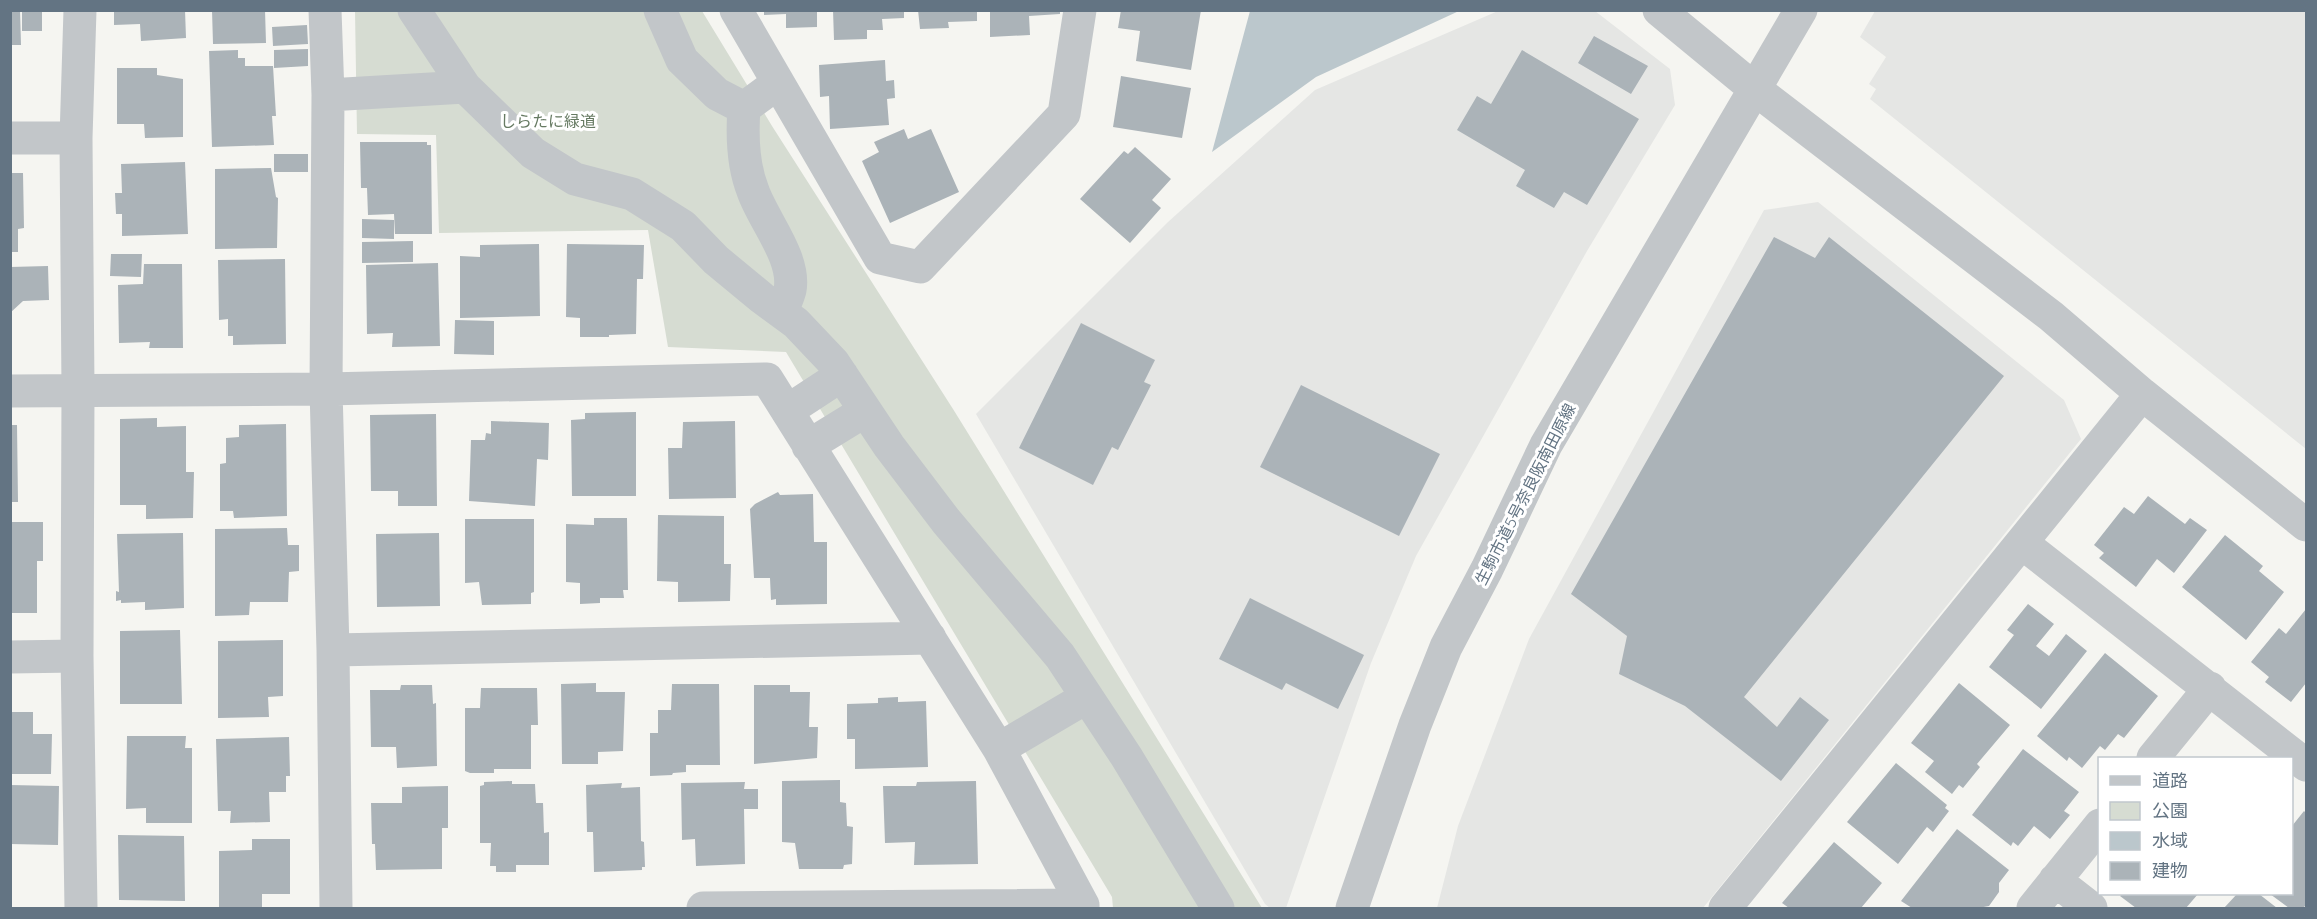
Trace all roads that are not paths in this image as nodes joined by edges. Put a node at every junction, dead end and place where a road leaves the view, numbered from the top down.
1 (80, 10) edge
2 (325, 10) edge
3 (414, 10) edge
4 (660, 10) edge
5 (736, 10) edge
6 (1080, 10) edge
7 (1659, 10) edge
8 (1802, 10) edge
9 (778, 83) junction
10 (465, 87) junction
11 (1755, 90) junction
12 (327, 95) junction
13 (744, 108) junction
14 (10, 138) edge
15 (76, 138) junction
16 (782, 312) junction
17 (842, 375) junction
18 (326, 388) junction
19 (78, 390) junction
20 (10, 391) edge
21 (2142, 394) junction
22 (787, 411) junction
23 (865, 411) junction
24 (808, 446) junction
25 (2307, 525) edge
26 (2022, 543) junction
27 (930, 638) junction
28 (333, 650) junction
29 (77, 656) junction
30 (10, 657) edge
31 (2210, 688) junction
32 (1087, 698) junction
33 (999, 749) junction
34 (2155, 757) edge
35 (2307, 765) edge
36 (2098, 827) edge
37 (2055, 880) junction
38 (1083, 907) edge
39 (81, 909) edge
40 (336, 909) edge
41 (703, 909) edge
42 (1218, 909) edge
43 (1352, 909) edge
44 (1725, 909) edge
45 (2033, 909) edge
46 (2091, 909) edge

1 - 15 street
2 - 12 street
3 - 10 street
4 - 13 street
5 - 9 street
6 - 9 street
7 - 11 street
8 - 11 street, 生駒市道5号奈良阪南田原線
9 - 13 street
10 - 12 street
10 - 16 street
11 - 21 street
11 - 43 street, 生駒市道5号奈良阪南田原線
12 - 18 street
13 - 16 street
14 - 15 street
15 - 19 street
16 - 17 street
17 - 22 street
17 - 23 street
18 - 19 street
18 - 22 street
18 - 28 street
19 - 20 street
19 - 29 street
21 - 25 street
21 - 26 street
22 - 24 street
23 - 24 street
23 - 32 street
24 - 27 street
26 - 31 street
26 - 44 street
27 - 28 street
27 - 33 street
28 - 40 street
29 - 30 street
29 - 39 street
31 - 34 street
31 - 35 street
32 - 33 street
32 - 42 street
33 - 38 street
36 - 37 street
37 - 45 street
37 - 46 street
38 - 41 street

